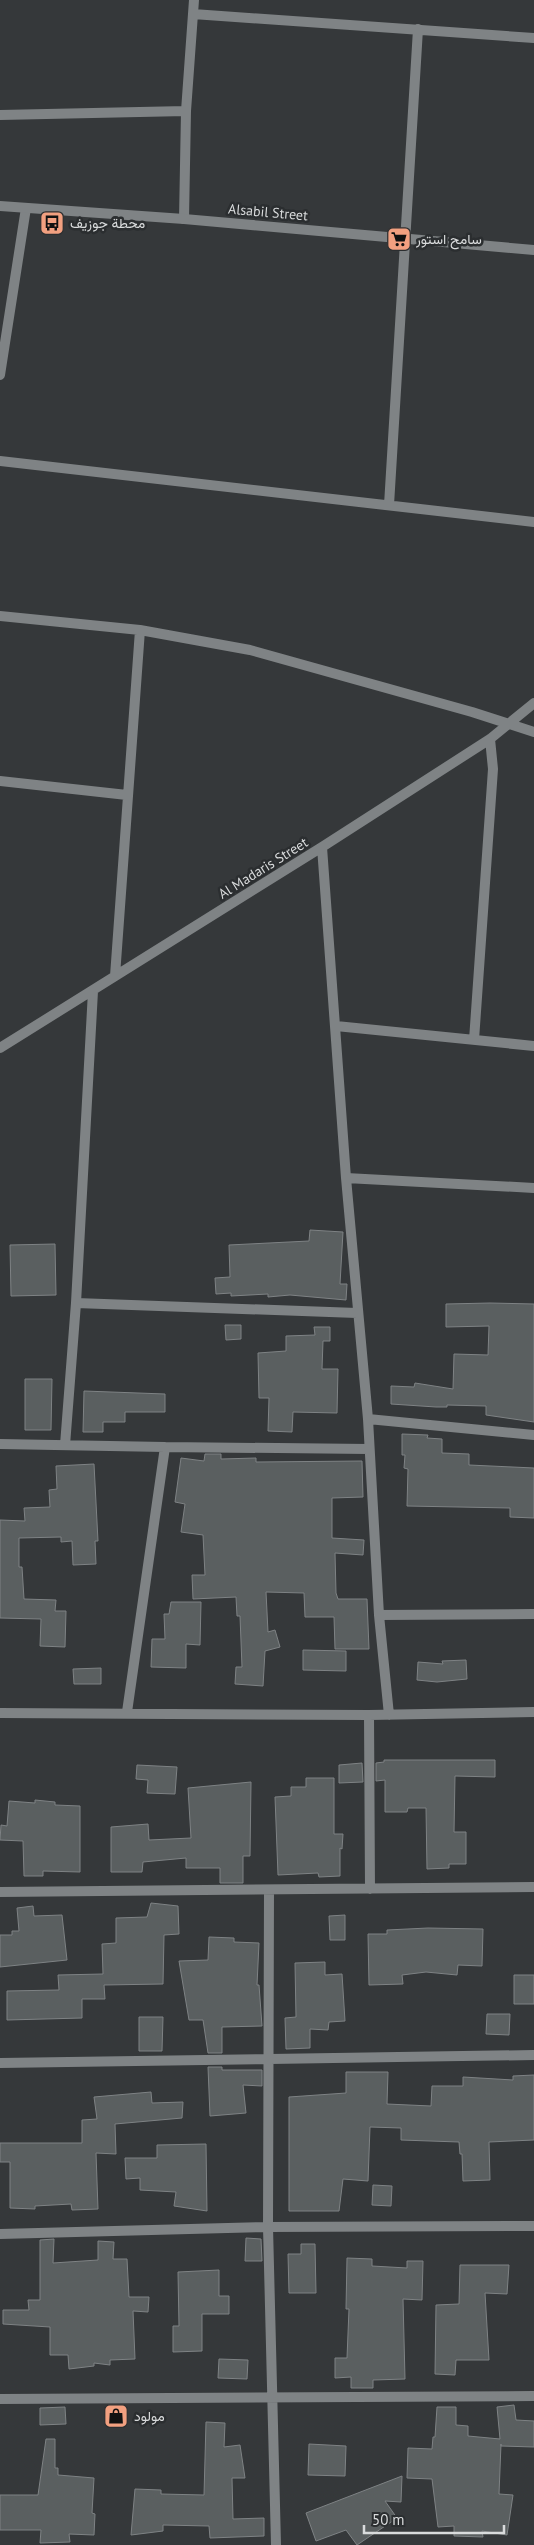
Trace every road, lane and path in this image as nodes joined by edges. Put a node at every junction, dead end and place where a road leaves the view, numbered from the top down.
1 (194, 0) edge
2 (193, 14) junction
3 (418, 30) junction
4 (534, 38) edge
5 (186, 111) junction
6 (0, 115) edge
7 (0, 206) edge
8 (26, 208) junction
9 (184, 219) junction
10 (406, 238) junction
11 (534, 250) edge
12 (0, 375) edge
13 (0, 461) edge
14 (389, 505) junction
15 (534, 522) edge
16 (0, 616) edge
17 (140, 630) junction
18 (534, 703) edge
19 (510, 724) junction
20 (534, 732) edge
21 (490, 739) junction
22 (0, 781) edge
23 (127, 795) junction
24 (322, 847) junction
25 (114, 976) junction
26 (93, 991) junction
27 (336, 1026) junction
28 (474, 1040) junction
29 (534, 1046) edge
30 (0, 1048) edge
31 (346, 1178) junction
32 (534, 1188) edge
33 (76, 1303) junction
34 (357, 1313) junction
35 (368, 1420) junction
36 (534, 1435) edge
37 (0, 1444) edge
38 (65, 1445) junction
39 (165, 1447) junction
40 (369, 1448) junction
41 (534, 1614) edge
42 (379, 1615) junction
43 (127, 1712) junction
44 (534, 1712) edge
45 (0, 1713) edge
46 (369, 1715) junction
47 (389, 1715) junction
48 (534, 1887) edge
49 (370, 1889) junction
50 (269, 1891) junction
51 (0, 1892) edge
52 (534, 2055) edge
53 (270, 2061) junction
54 (0, 2063) edge
55 (534, 2226) edge
56 (268, 2228) junction
57 (0, 2234) edge
58 (272, 2396) junction
59 (534, 2396) edge
60 (0, 2399) edge
61 (276, 2545) edge

1 - 2 street
2 - 3 street
2 - 5 street
3 - 4 street
3 - 10 street
5 - 6 street
5 - 9 street
7 - 8 street, Alsabil Street
8 - 9 street, Alsabil Street
8 - 12 street
9 - 10 street, Alsabil Street
10 - 11 street, Alsabil Street
10 - 14 street
13 - 14 street
14 - 15 street
16 - 17 street
17 - 19 street
17 - 23 street
18 - 19 street, Al Madaris Street
19 - 20 street
19 - 21 street, Al Madaris Street
21 - 24 street, Al Madaris Street
21 - 28 street
22 - 23 street
23 - 25 street
24 - 25 street, Al Madaris Street
24 - 27 street
25 - 26 street, Al Madaris Street
26 - 30 street, Al Madaris Street
26 - 33 street
27 - 28 street
27 - 31 street
28 - 29 street
31 - 32 street
31 - 34 street
33 - 34 street
33 - 38 street
34 - 35 street
35 - 36 street
35 - 40 street
37 - 38 street
38 - 39 street
39 - 40 street
39 - 43 street
40 - 42 street
41 - 42 street
42 - 47 street
43 - 45 street
43 - 46 street
44 - 47 street
46 - 47 street
46 - 49 street
48 - 49 street
49 - 50 street
50 - 51 street
50 - 53 street
52 - 53 street
53 - 54 street
53 - 56 street
55 - 56 street
56 - 57 street
56 - 58 street
58 - 59 street
58 - 60 street
58 - 61 street

